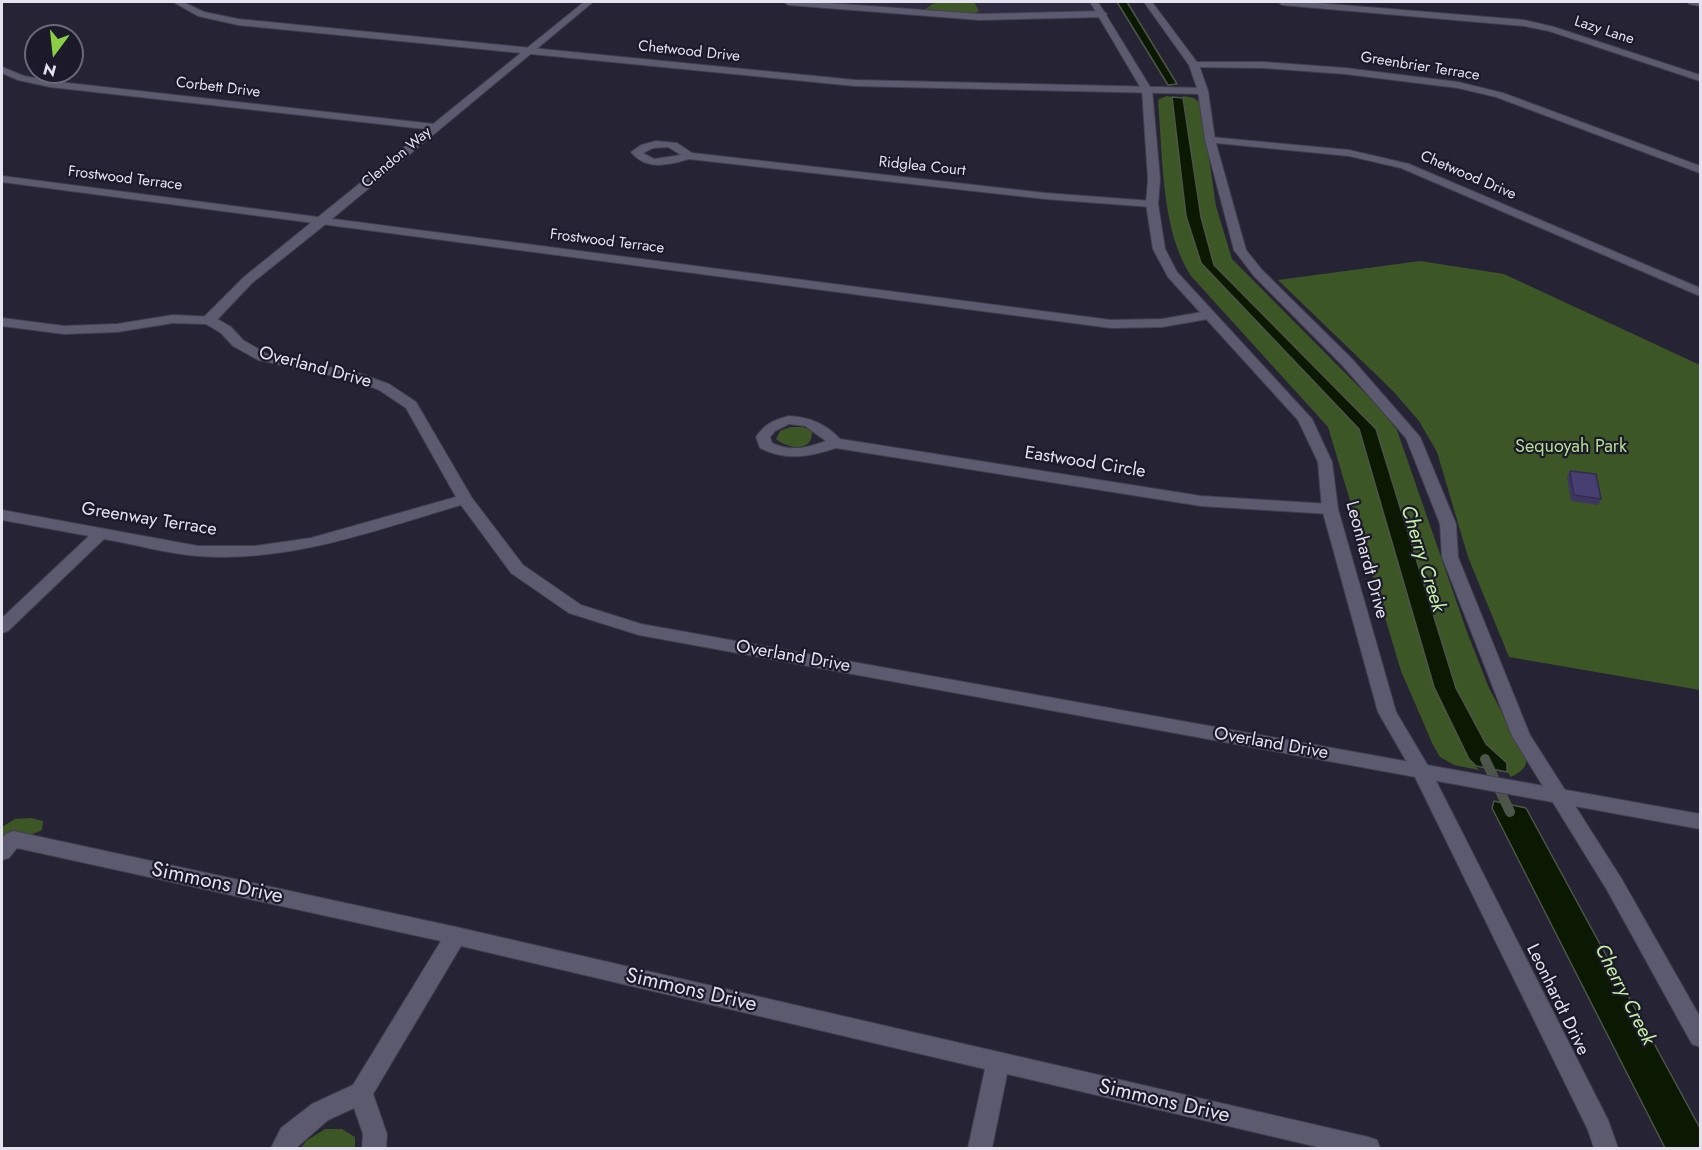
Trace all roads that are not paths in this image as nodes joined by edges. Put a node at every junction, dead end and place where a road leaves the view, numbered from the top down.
1 (177, 2) edge
2 (589, 2) edge
3 (788, 2) edge
4 (1094, 2) edge
5 (1148, 2) edge
6 (1282, 2) edge
7 (1692, 2) edge
8 (1701, 4) edge
9 (1103, 14) junction
10 (527, 51) junction
11 (1194, 65) junction
12 (2, 70) edge
13 (1699, 76) edge
14 (1147, 90) junction
15 (1203, 92) junction
16 (434, 128) junction
17 (1210, 140) junction
18 (689, 156) dead end
19 (1701, 170) edge
20 (2, 179) edge
21 (1152, 204) junction
22 (323, 221) junction
23 (1701, 292) edge
24 (1208, 315) junction
25 (209, 320) junction
26 (2, 322) edge
27 (835, 443) dead end
28 (465, 499) junction
29 (1330, 509) junction
30 (2, 515) edge
31 (101, 533) junction
32 (2, 627) edge
33 (1421, 771) junction
34 (1558, 796) junction
35 (1701, 822) edge
36 (7, 845) edge
37 (456, 936) junction
38 (1701, 1037) edge
39 (998, 1064) junction
40 (361, 1093) junction
41 (283, 1149) edge
42 (374, 1149) edge
43 (980, 1149) edge
44 (1368, 1149) edge
45 (1606, 1149) edge

1 - 10 street, Chetwood Drive
2 - 10 street, Clendon Way
3 - 9 street
4 - 9 street, Leonhardt Drive
5 - 11 street
6 - 13 street, Lazy Lane
7 - 8 street
9 - 14 street, Leonhardt Drive
10 - 14 street, Chetwood Drive
10 - 16 street, Clendon Way
11 - 15 street
11 - 19 street, Greenbrier Terrace
12 - 16 street, Corbett Drive
14 - 15 street, Chetwood Drive
14 - 21 street, Leonhardt Drive
15 - 17 street
16 - 22 street, Clendon Way
17 - 23 street, Chetwood Drive
17 - 34 street
18 - 21 street, Ridglea Court
20 - 22 street, Frostwood Terrace
21 - 24 street, Leonhardt Drive
22 - 24 street, Frostwood Terrace
22 - 25 street, Clendon Way
24 - 29 street, Leonhardt Drive
25 - 26 street
25 - 28 street, Overland Drive
27 - 29 street, Eastwood Circle
28 - 31 street, Greenway Terrace
28 - 33 street, Overland Drive
29 - 33 street, Leonhardt Drive
30 - 31 street, Greenway Terrace
31 - 32 street
33 - 34 street, Overland Drive
33 - 45 street, Leonhardt Drive
34 - 35 street, Overland Drive
34 - 38 street
36 - 37 street, Simmons Drive
37 - 39 street, Simmons Drive
37 - 40 street
39 - 43 street
39 - 44 street, Simmons Drive
40 - 41 street
40 - 42 street

